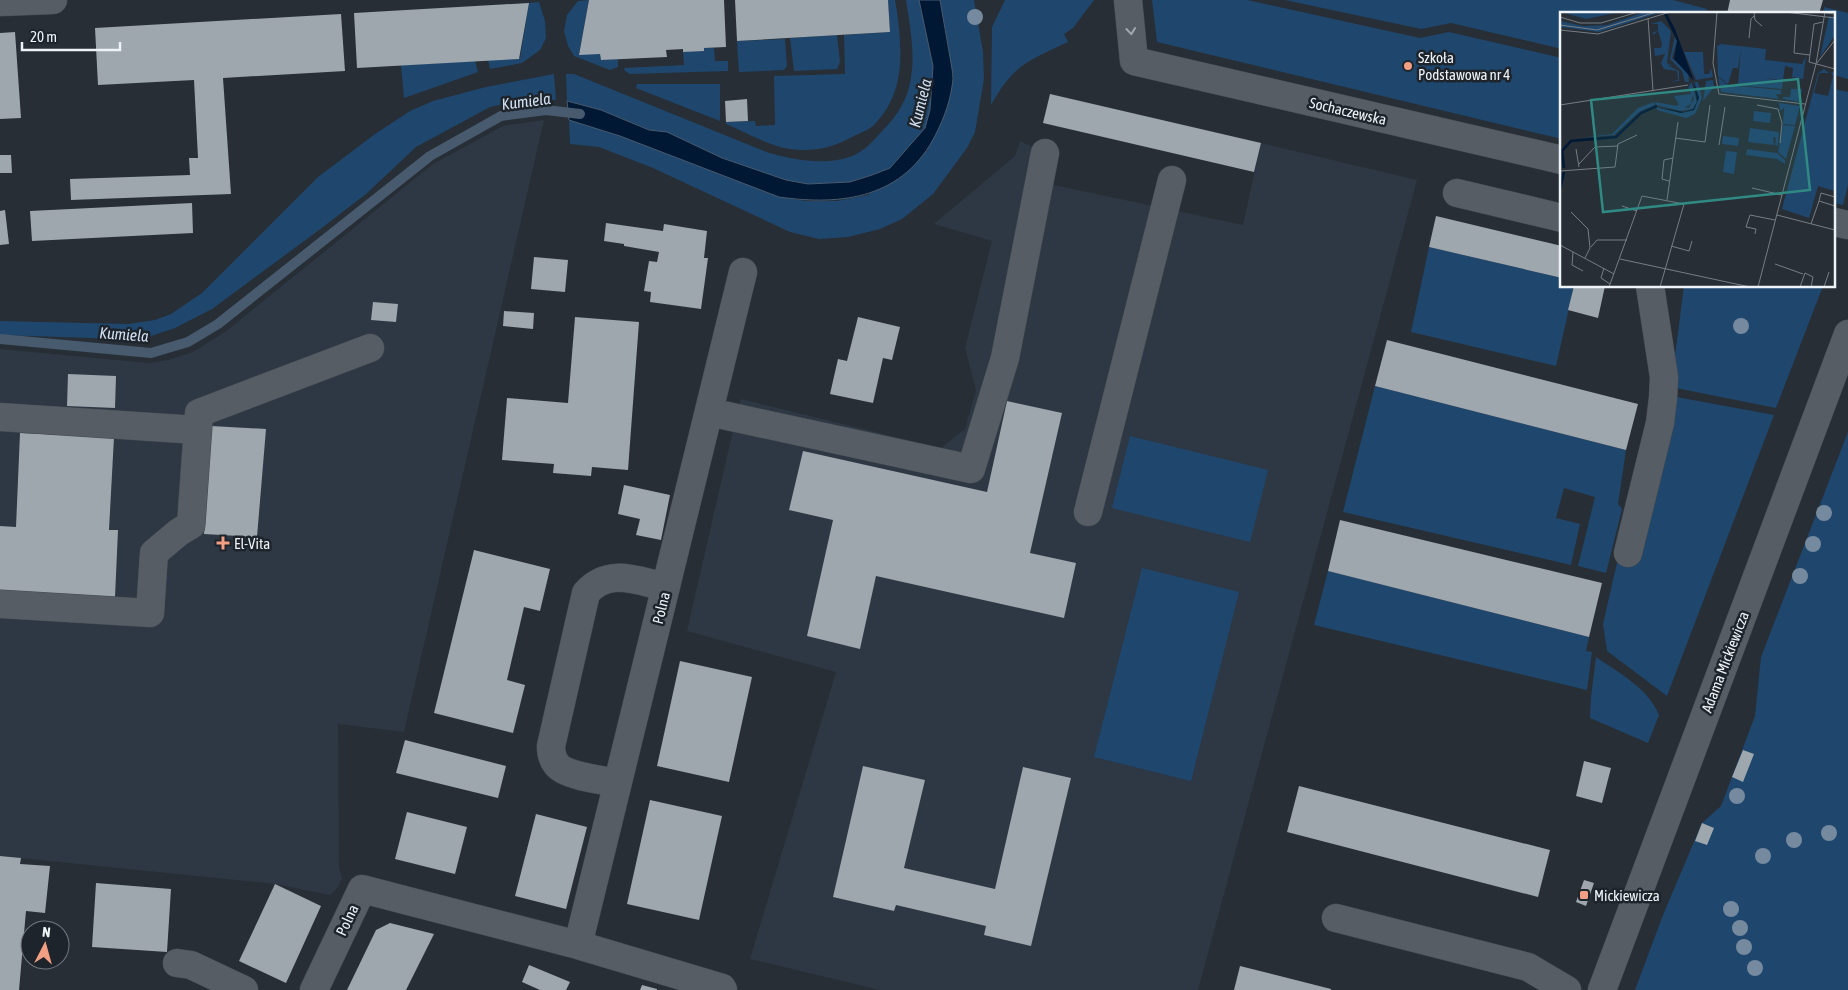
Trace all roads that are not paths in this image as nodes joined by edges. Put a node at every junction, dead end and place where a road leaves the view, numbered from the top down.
1 (53, 0) edge
2 (1128, 0) edge
3 (0, 2) edge
4 (1045, 153) dead end
5 (1560, 160) edge
6 (1172, 180) dead end
7 (1457, 193) dead end
8 (1560, 218) edge
9 (744, 272) dead end
10 (1650, 288) edge
11 (1848, 334) edge
12 (370, 348) dead end
13 (709, 412) junction
14 (0, 417) edge
15 (198, 430) junction
16 (1088, 512) dead end
17 (1628, 553) dead end
18 (666, 587) junction
19 (0, 604) edge
20 (617, 784) junction
21 (1336, 918) dead end
22 (578, 944) junction
23 (177, 964) dead end
24 (722, 989) edge
25 (244, 990) edge
26 (314, 990) edge
27 (1567, 990) edge
28 (1602, 990) edge

1 - 3 street
2 -> 5 street, Sochaczewska
4 - 13 street
6 - 16 street
7 - 8 street
9 - 13 street, Polna
10 - 17 street
11 - 28 street, Adama Mickiewicza
12 - 15 street
13 - 18 street, Polna
14 - 15 street
15 - 19 street
18 - 20 street, Polna
18 - 20 street
20 - 22 street, Polna
21 - 27 street
22 - 24 street, Polna
22 - 26 street, Polna
23 - 25 street

